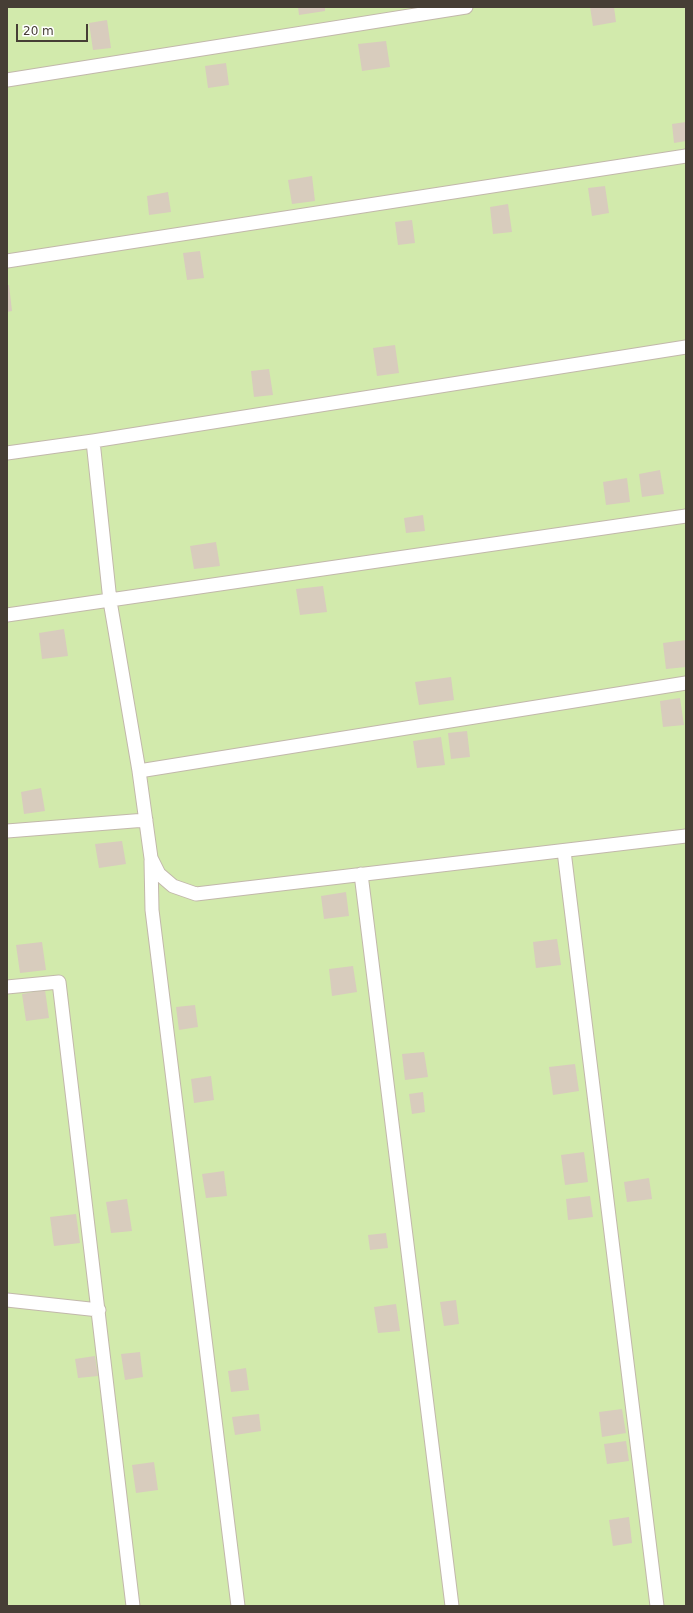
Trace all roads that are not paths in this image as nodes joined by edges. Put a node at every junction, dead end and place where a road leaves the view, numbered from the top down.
1 (466, 7) edge
2 (7, 80) edge
3 (686, 156) edge
4 (7, 261) edge
5 (686, 347) edge
6 (93, 441) junction
7 (7, 453) edge
8 (686, 516) edge
9 (110, 601) junction
10 (7, 615) edge
11 (686, 683) edge
12 (139, 771) junction
13 (146, 820) junction
14 (7, 831) edge
15 (686, 836) edge
16 (564, 850) junction
17 (150, 858) junction
18 (361, 874) junction
19 (7, 987) edge
20 (7, 1300) edge
21 (99, 1310) junction
22 (133, 1606) edge
23 (238, 1606) edge
24 (452, 1606) edge
25 (657, 1606) edge

1 - 2 lane
3 - 4 lane
5 - 6 lane
6 - 7 lane
6 - 9 lane
8 - 9 lane
9 - 10 lane
9 - 12 lane
11 - 12 lane
12 - 13 lane
13 - 14 lane
13 - 17 lane
15 - 16 lane
16 - 18 lane
16 - 25 lane
17 - 18 lane
17 - 23 lane
18 - 24 lane
19 - 21 lane
20 - 21 lane
21 - 22 lane

